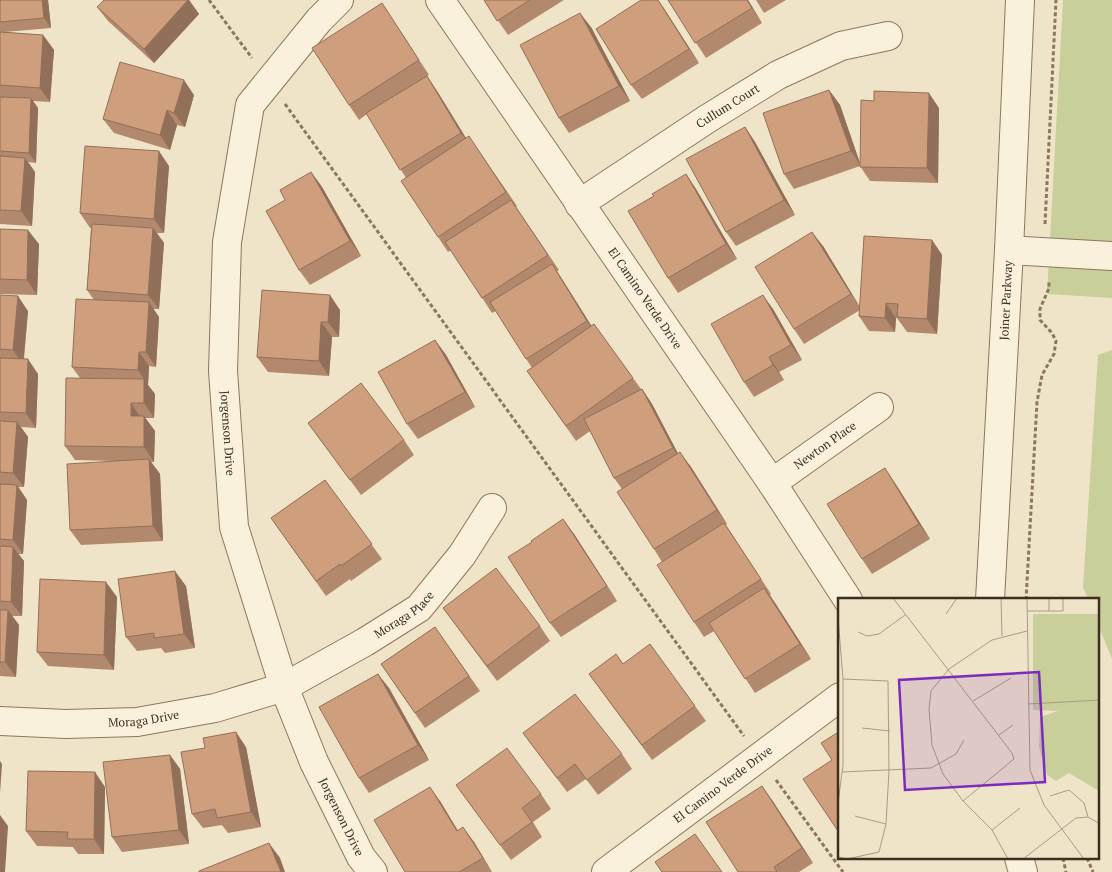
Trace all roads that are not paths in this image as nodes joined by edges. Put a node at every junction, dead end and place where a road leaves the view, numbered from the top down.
1 (339, 0) edge
2 (440, 0) edge
3 (1020, 0) edge
4 (888, 36) dead end
5 (579, 204) junction
6 (1009, 250) junction
7 (1112, 256) edge
8 (879, 407) dead end
9 (772, 483) junction
10 (492, 508) dead end
11 (847, 598) edge
12 (990, 598) edge
13 (284, 687) junction
14 (838, 698) edge
15 (0, 721) edge
16 (373, 872) edge
17 (606, 872) edge

1 - 13 street, Jorgenson Drive
2 - 5 street, El Camino Verde Drive
3 - 6 street, Joiner Parkway
4 - 5 street, Cullum Court
5 - 9 street, El Camino Verde Drive
6 - 7 street
6 - 12 street, Joiner Parkway
8 - 9 street, Newton Place
9 - 11 street, El Camino Verde Drive
10 - 13 street, Moraga Place
13 - 15 street, Moraga Drive
13 - 16 street, Jorgenson Drive
14 - 17 street, El Camino Verde Drive

